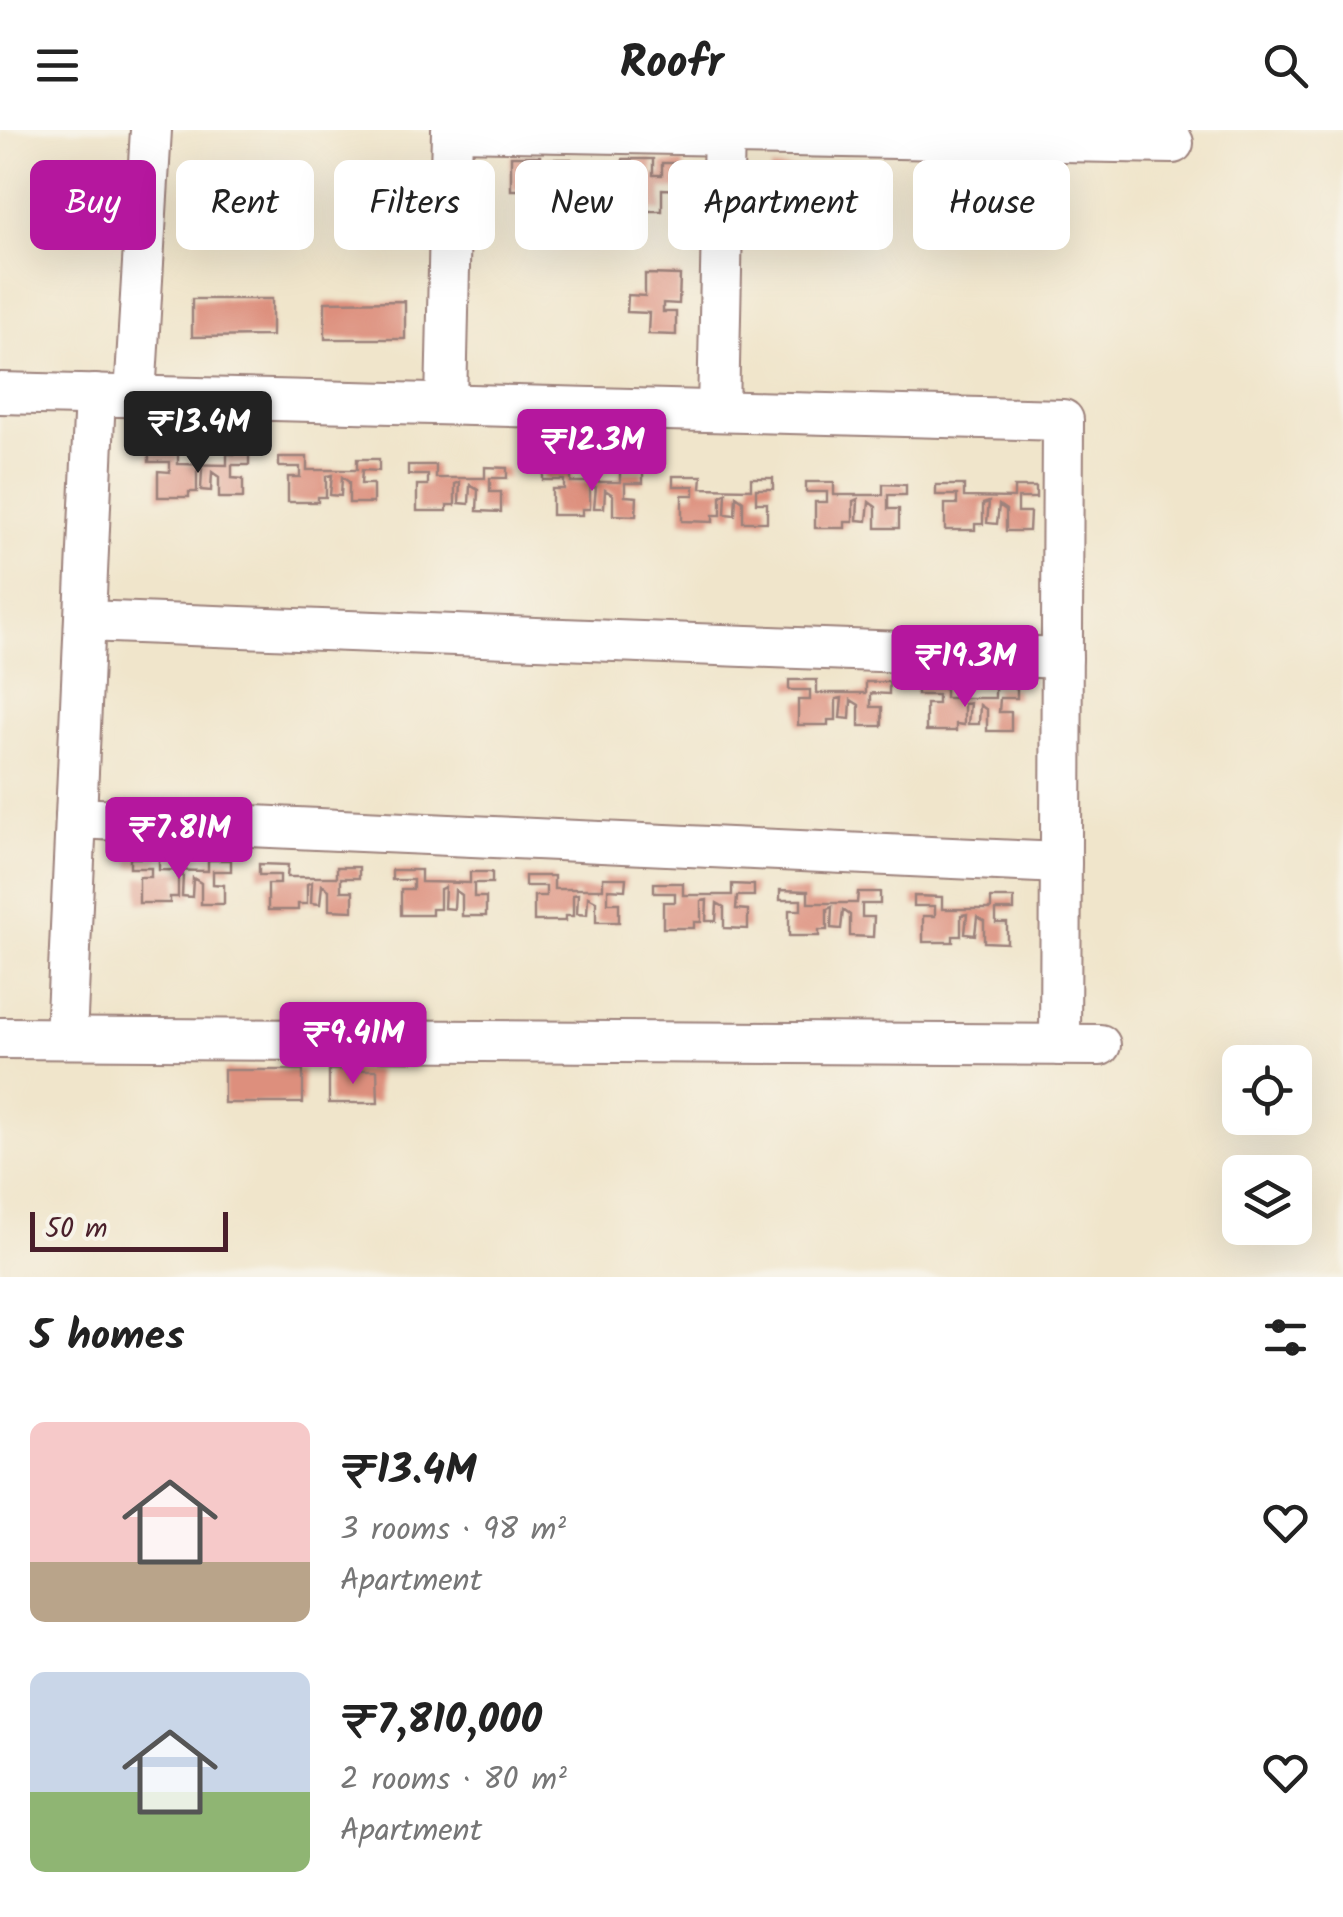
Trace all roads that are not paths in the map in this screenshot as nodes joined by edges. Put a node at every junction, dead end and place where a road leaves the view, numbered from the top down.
1 (151, 130) edge
2 (455, 130) edge
3 (724, 132) edge
4 (1173, 144) dead end
5 (0, 393) edge
6 (95, 396) junction
7 (135, 396) junction
8 (446, 404) junction
9 (718, 411) junction
10 (85, 622) junction
11 (1062, 658) junction
12 (76, 818) junction
13 (1061, 863) junction
14 (0, 1038) edge
15 (66, 1038) junction
16 (1060, 1045) junction
17 (1100, 1045) dead end

1 - 7 street
2 - 3 street
2 - 8 street
3 - 4 street
3 - 9 street
5 - 6 street
6 - 7 street
6 - 10 street
7 - 8 street
8 - 9 street
9 - 11 street
10 - 11 street
10 - 12 street
11 - 13 street
12 - 13 street
12 - 15 street
13 - 16 street
14 - 15 street
15 - 16 street
16 - 17 street

